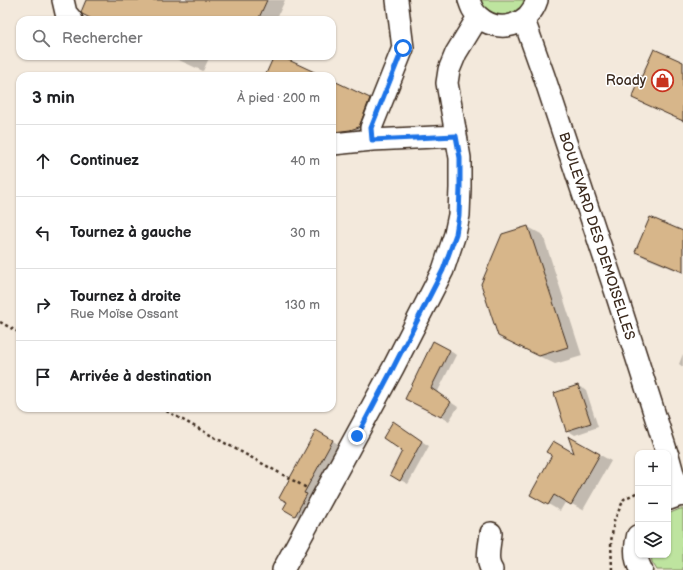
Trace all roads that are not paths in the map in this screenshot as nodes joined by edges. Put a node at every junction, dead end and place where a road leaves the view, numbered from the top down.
1 (63, 0) edge
2 (397, 0) edge
3 (536, 0) edge
4 (474, 8) edge
5 (69, 16) edge
6 (524, 20) junction
7 (456, 136) junction
8 (372, 140) junction
9 (336, 144) edge
10 (667, 450) edge
11 (671, 468) edge
12 (677, 496) edge
13 (491, 533) dead end
14 (637, 558) edge
15 (640, 569) edge
16 (283, 570) edge
17 (492, 570) edge

1 - 5 street
2 - 8 street
3 - 6 street
4 - 6 street
4 - 7 street
6 - 10 street, BOULEVARD DES DEMOISELLES
7 - 8 street
7 - 16 street
8 - 9 street
11 - 12 street, BOULEVARD DES DEMOISELLES
13 - 17 street
14 - 15 main road

